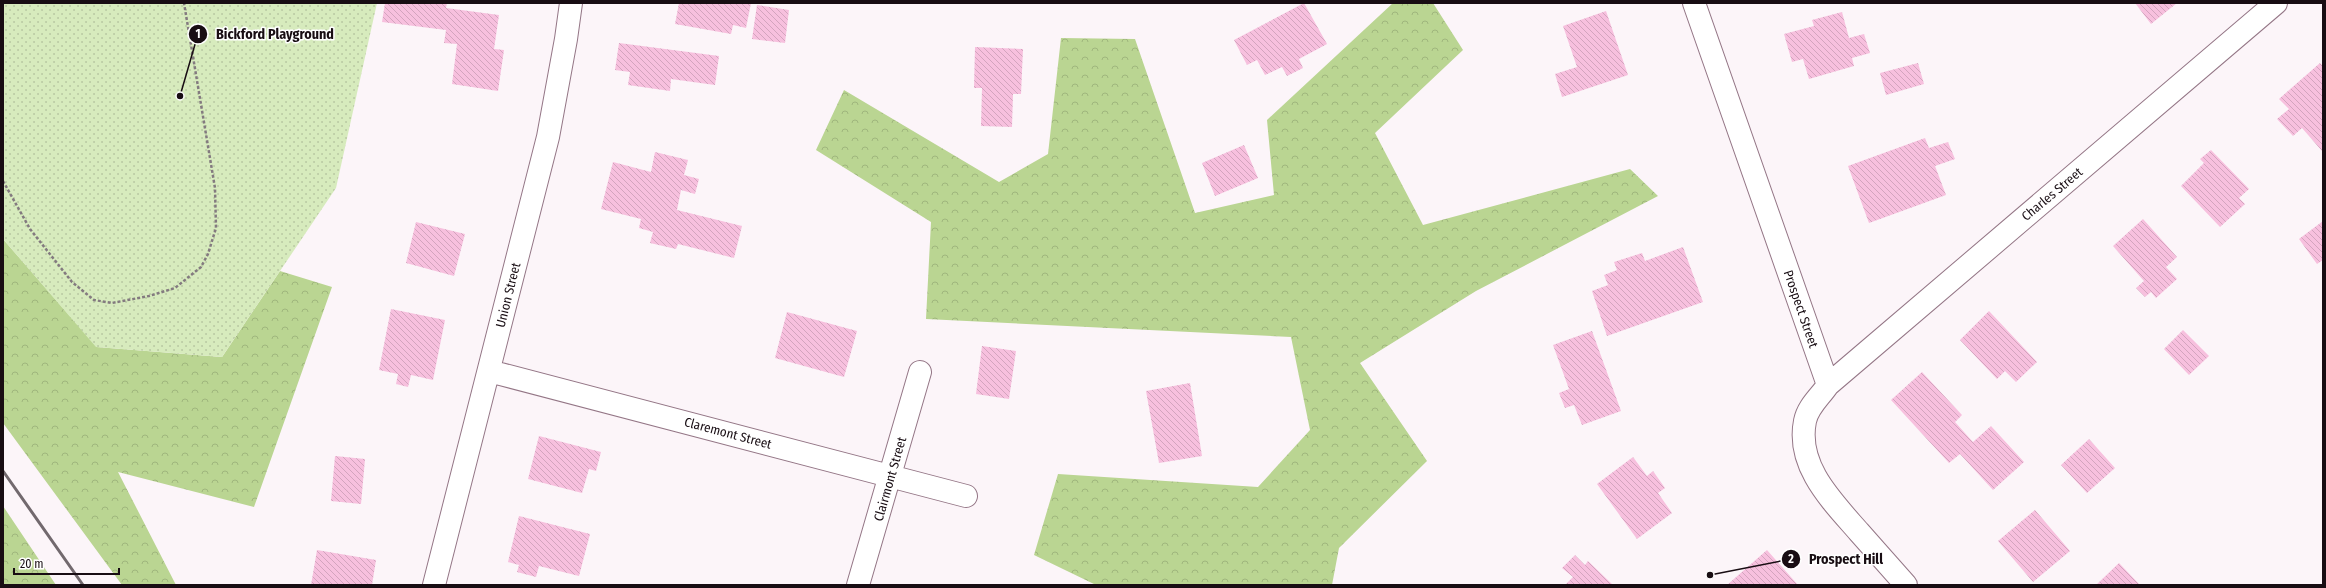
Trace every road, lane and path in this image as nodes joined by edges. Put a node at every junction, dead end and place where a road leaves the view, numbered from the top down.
1 (184, 3) edge
2 (571, 3) edge
3 (1694, 3) edge
4 (2276, 3) edge
5 (3, 181) edge
6 (489, 371) junction
7 (920, 372) dead end
8 (1828, 385) junction
9 (891, 476) junction
10 (966, 496) dead end
11 (434, 585) edge
12 (858, 585) edge
13 (1906, 585) edge

1 - 5 path
2 - 6 street, Union Street
3 - 8 street, Prospect Street
4 - 8 street, Charles Street
6 - 9 street, Claremont Street
6 - 11 street, Union Street
7 - 9 street, Clairmont Street
8 - 13 street
9 - 10 street, Claremont Street
9 - 12 street, Clairmont Street

